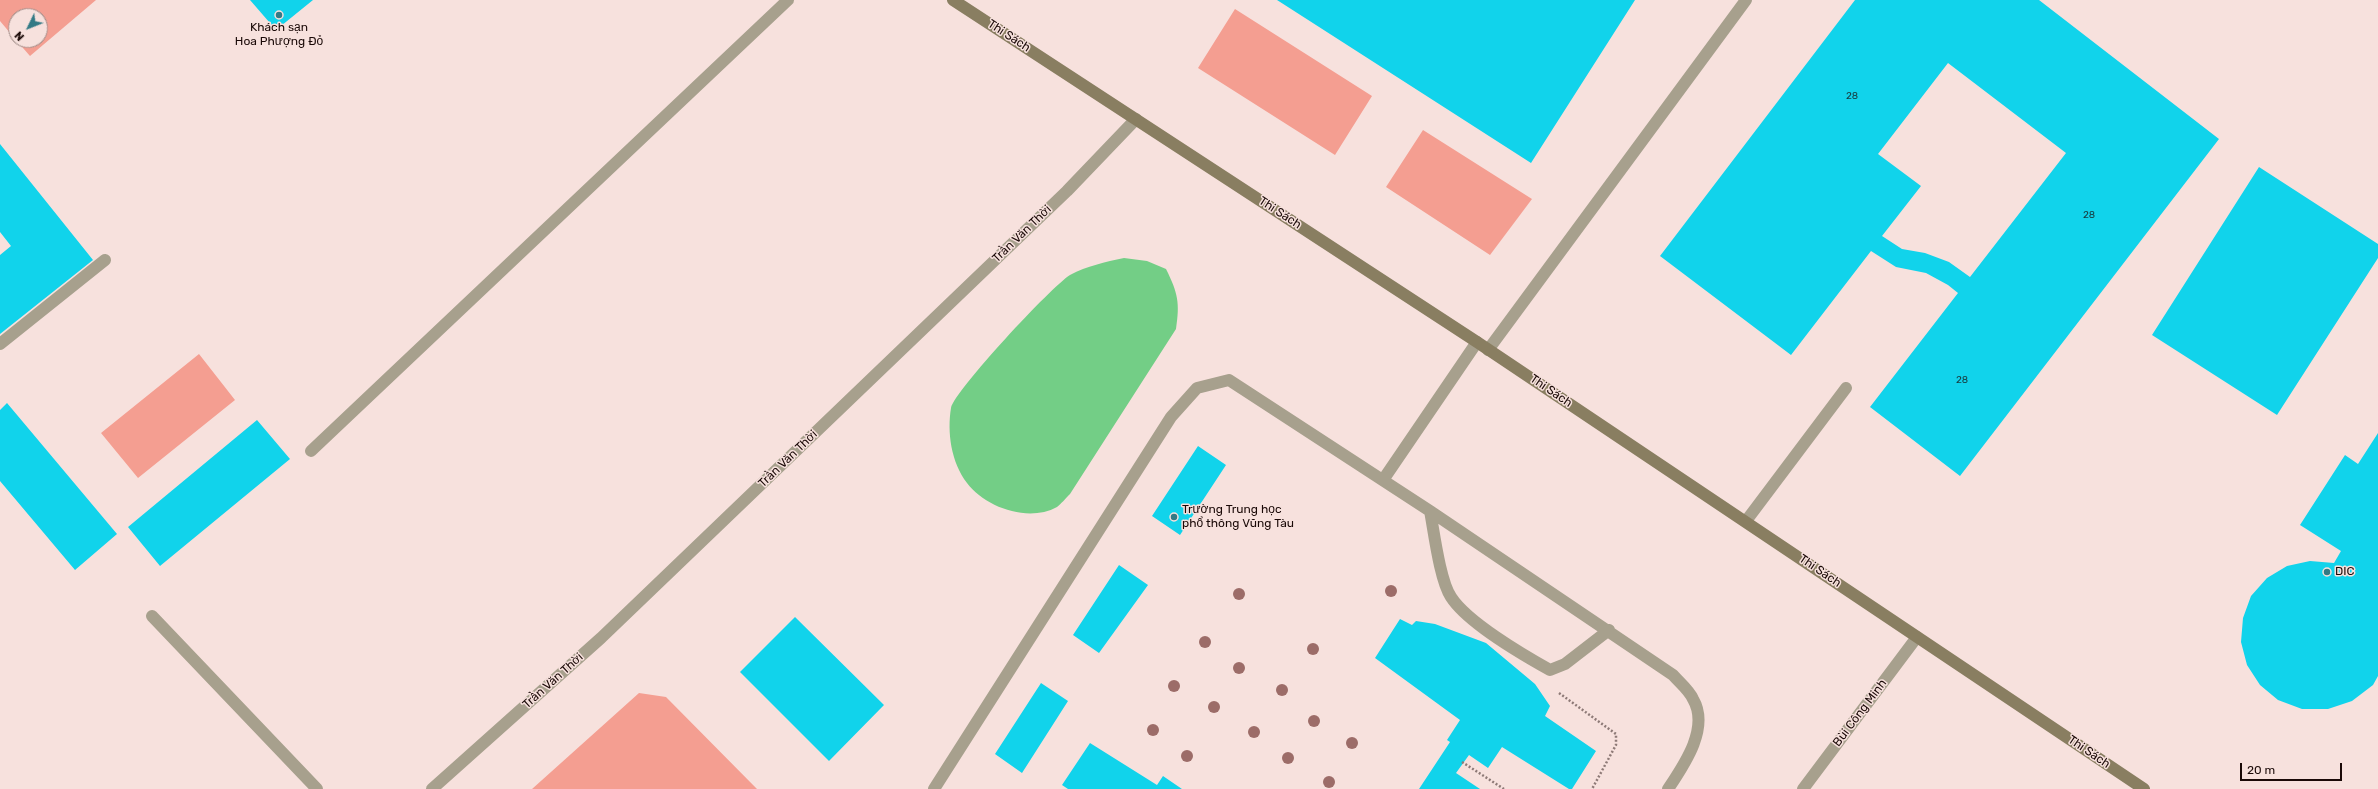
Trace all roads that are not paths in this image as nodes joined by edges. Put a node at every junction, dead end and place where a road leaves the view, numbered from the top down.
1 (788, 0) edge
2 (953, 0) edge
3 (1746, 0) edge
4 (1136, 119) junction
5 (105, 260) dead end
6 (1477, 342) junction
7 (0, 344) edge
8 (1488, 350) junction
9 (1846, 388) dead end
10 (311, 451) dead end
11 (1383, 480) junction
12 (1430, 511) junction
13 (1746, 521) junction
14 (152, 616) dead end
15 (1609, 630) junction
16 (1917, 636) junction
17 (316, 789) edge
18 (432, 789) edge
19 (934, 789) edge
20 (1668, 789) edge
21 (1803, 789) edge
22 (2144, 789) edge

1 - 10 street
2 - 4 street, Thi Sách
3 - 8 street
4 - 6 street, Thi Sách
4 - 18 street, Trần Văn Thời
5 - 7 street
6 - 8 street, Thi Sách
6 - 11 street
8 - 13 street, Thi Sách
9 - 13 street
11 - 12 street
11 - 19 street
12 - 15 street
12 - 15 street
13 - 16 street, Thi Sách
14 - 17 street
15 - 20 street
16 - 21 street, Bùi Công Minh
16 - 22 street, Thi Sách

